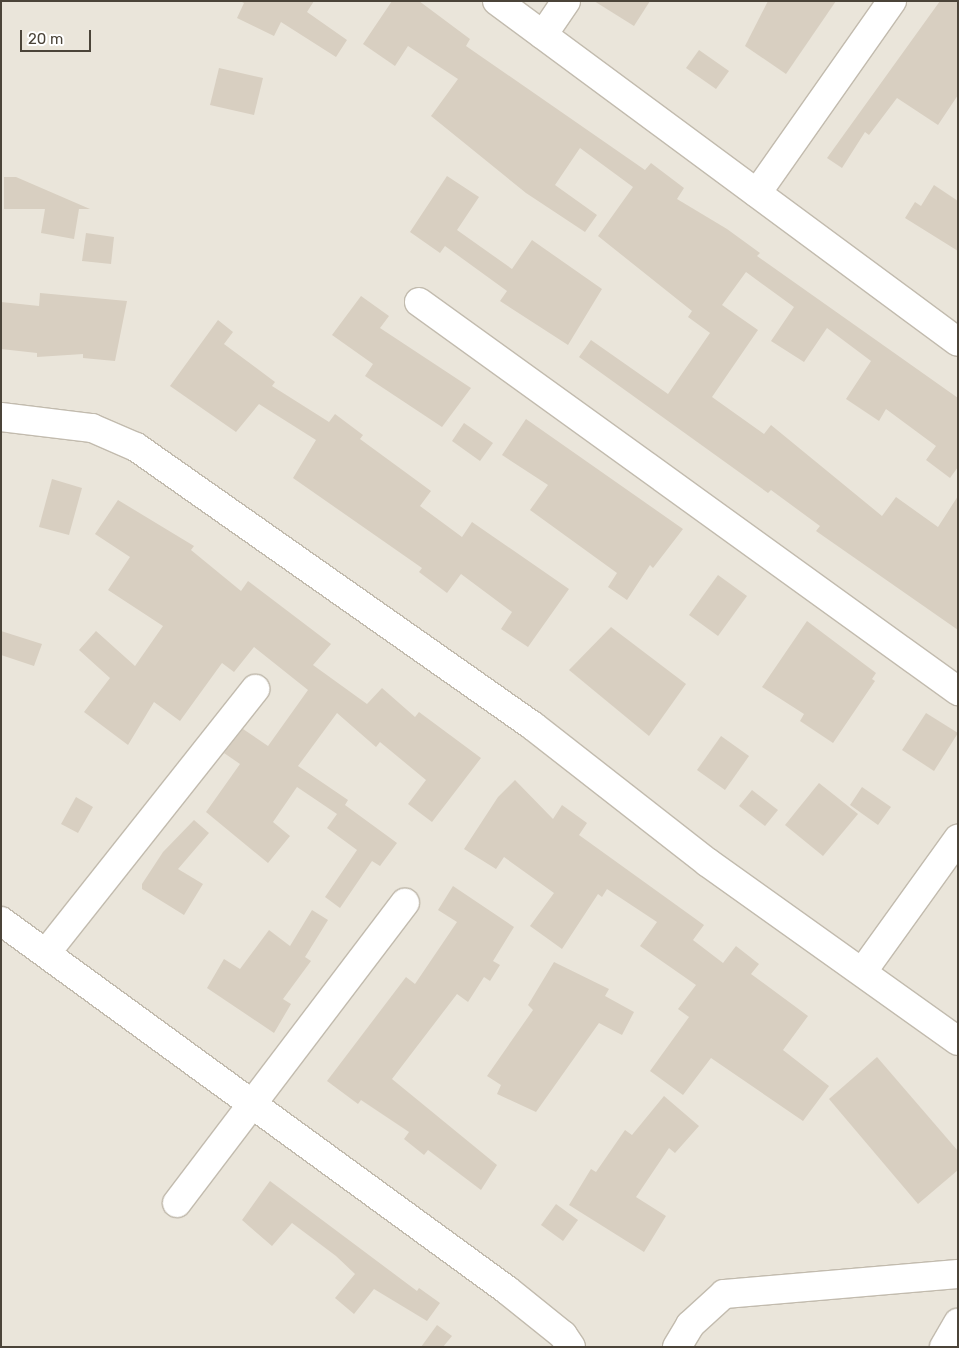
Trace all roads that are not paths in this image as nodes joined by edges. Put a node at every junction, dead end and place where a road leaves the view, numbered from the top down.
1 (498, 1) edge
2 (566, 1) edge
3 (892, 1) edge
4 (543, 35) junction
5 (757, 193) junction
6 (419, 302) dead end
7 (958, 342) edge
8 (1, 417) edge
9 (254, 689) dead end
10 (958, 691) edge
11 (958, 839) edge
12 (405, 903) dead end
13 (1, 920) edge
14 (46, 953) junction
15 (863, 971) junction
16 (958, 1041) edge
17 (252, 1103) junction
18 (177, 1203) dead end
19 (958, 1274) edge
20 (958, 1323) edge
21 (570, 1347) edge
22 (677, 1347) edge
23 (944, 1347) edge

1 - 4 street
2 - 4 street
3 - 5 street
4 - 5 street
5 - 7 street
6 - 10 street
8 - 15 street
9 - 14 street
11 - 15 street
12 - 17 street
13 - 14 street
14 - 17 street
15 - 16 street
17 - 18 street
17 - 21 street
19 - 22 street
20 - 23 street

